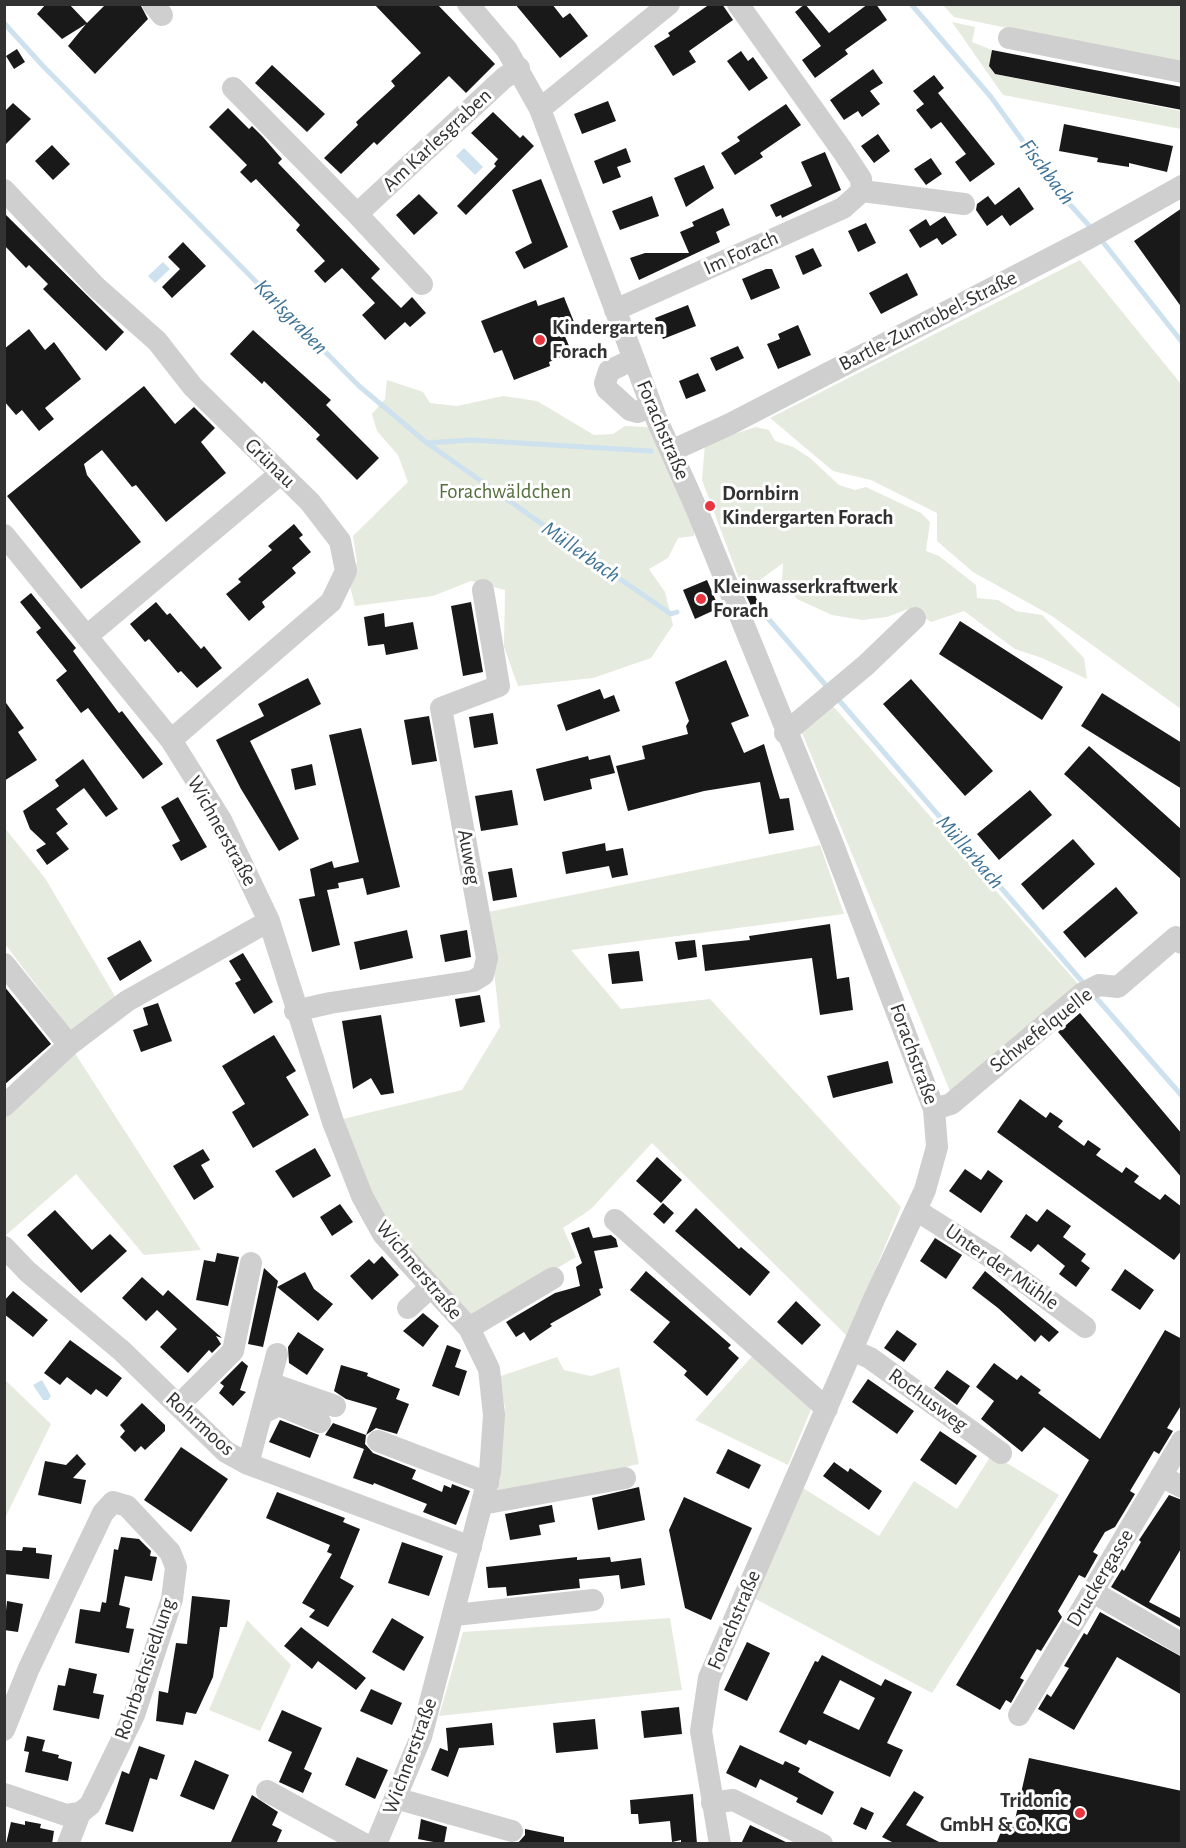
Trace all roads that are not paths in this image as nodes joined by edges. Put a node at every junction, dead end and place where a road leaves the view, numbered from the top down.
1 (468, 4) edge
2 (669, 4) edge
3 (738, 4) edge
4 (1008, 38) dead end
5 (519, 68) junction
6 (1182, 72) edge
7 (233, 88) dead end
8 (540, 109) junction
9 (1182, 186) edge
10 (4, 190) edge
11 (862, 191) junction
12 (964, 204) dead end
13 (357, 214) junction
14 (422, 284) dead end
15 (615, 310) junction
16 (634, 359) junction
17 (652, 407) junction
18 (671, 451) junction
19 (280, 474) junction
20 (4, 535) edge
21 (483, 590) dead end
22 (915, 618) dead end
23 (87, 636) junction
24 (785, 733) junction
25 (171, 740) junction
26 (269, 921) junction
27 (1179, 940) edge
28 (4, 964) edge
29 (295, 1011) junction
30 (69, 1045) junction
31 (4, 1106) edge
32 (934, 1109) junction
33 (916, 1210) junction
34 (615, 1220) dead end
35 (4, 1247) edge
36 (251, 1263) dead end
37 (553, 1278) dead end
38 (431, 1287) junction
39 (408, 1308) dead end
40 (469, 1328) junction
41 (1086, 1328) dead end
42 (852, 1350) junction
43 (277, 1354) dead end
44 (269, 1383) junction
45 (179, 1405) junction
46 (827, 1409) junction
47 (261, 1414) junction
48 (378, 1441) dead end
49 (1182, 1441) edge
50 (1001, 1453) dead end
51 (248, 1464) junction
52 (1161, 1476) junction
53 (625, 1478) dead end
54 (1182, 1487) edge
55 (485, 1494) junction
56 (471, 1546) junction
57 (1093, 1592) junction
58 (593, 1600) dead end
59 (455, 1615) junction
60 (1182, 1644) edge
61 (1019, 1715) dead end
62 (4, 1730) edge
63 (267, 1791) dead end
64 (4, 1794) edge
65 (395, 1798) junction
66 (712, 1803) junction
67 (80, 1813) junction
68 (512, 1831) dead end
69 (68, 1844) edge
70 (364, 1844) edge
71 (376, 1844) edge
72 (720, 1844) edge
73 (822, 1844) edge

1 - 5 street, Forachstraße
2 - 8 street
3 - 11 street
4 - 6 street
5 - 8 street, Forachstraße
5 - 13 street, Am Karlesgraben
7 - 13 street
8 - 15 street, Forachstraße
9 - 18 street, Bartle-Zumtobel-Straße
10 - 19 street, Grünau
11 - 12 street
11 - 15 street, Im Forach
13 - 14 street
15 - 16 street, Forachstraße
16 - 17 street, Forachstraße
16 - 17 street
17 - 18 street, Forachstraße
18 - 24 street, Forachstraße
19 - 23 street
19 - 25 street, Grünau
20 - 23 street, Wichnerstraße
21 - 29 street, Auweg
22 - 24 street
23 - 25 street, Wichnerstraße
24 - 32 street, Forachstraße
25 - 26 street, Wichnerstraße
26 - 29 street, Wichnerstraße
26 - 30 street
27 - 32 street, Schwefelquelle
28 - 30 street
29 - 38 street, Wichnerstraße
30 - 31 street
32 - 33 street, Forachstraße
33 - 41 street, Unter der Mühle
33 - 42 street, Forachstraße
34 - 46 street
35 - 45 street, Rohrmoos
36 - 45 street
37 - 40 street
38 - 39 street
38 - 40 street, Wichnerstraße
40 - 55 street, Wichnerstraße
42 - 46 street, Forachstraße
42 - 50 street, Rochusweg
43 - 44 street
44 - 47 street
44 - 47 street
45 - 51 street, Rohrmoos
46 - 66 street, Forachstraße
47 - 51 street
48 - 55 street
49 - 52 street, Druckergasse
51 - 56 street, Rohrmoos
52 - 54 street
52 - 57 street, Druckergasse
53 - 55 street
55 - 56 street, Wichnerstraße
56 - 59 street, Wichnerstraße
57 - 60 street
57 - 61 street, Druckergasse
58 - 59 street
59 - 65 street, Wichnerstraße
62 - 67 street, Rohrbachsiedlung
63 - 70 street
64 - 67 street
65 - 68 street
65 - 71 street, Wichnerstraße
66 - 72 street, Forachstraße
66 - 73 street
67 - 69 street

